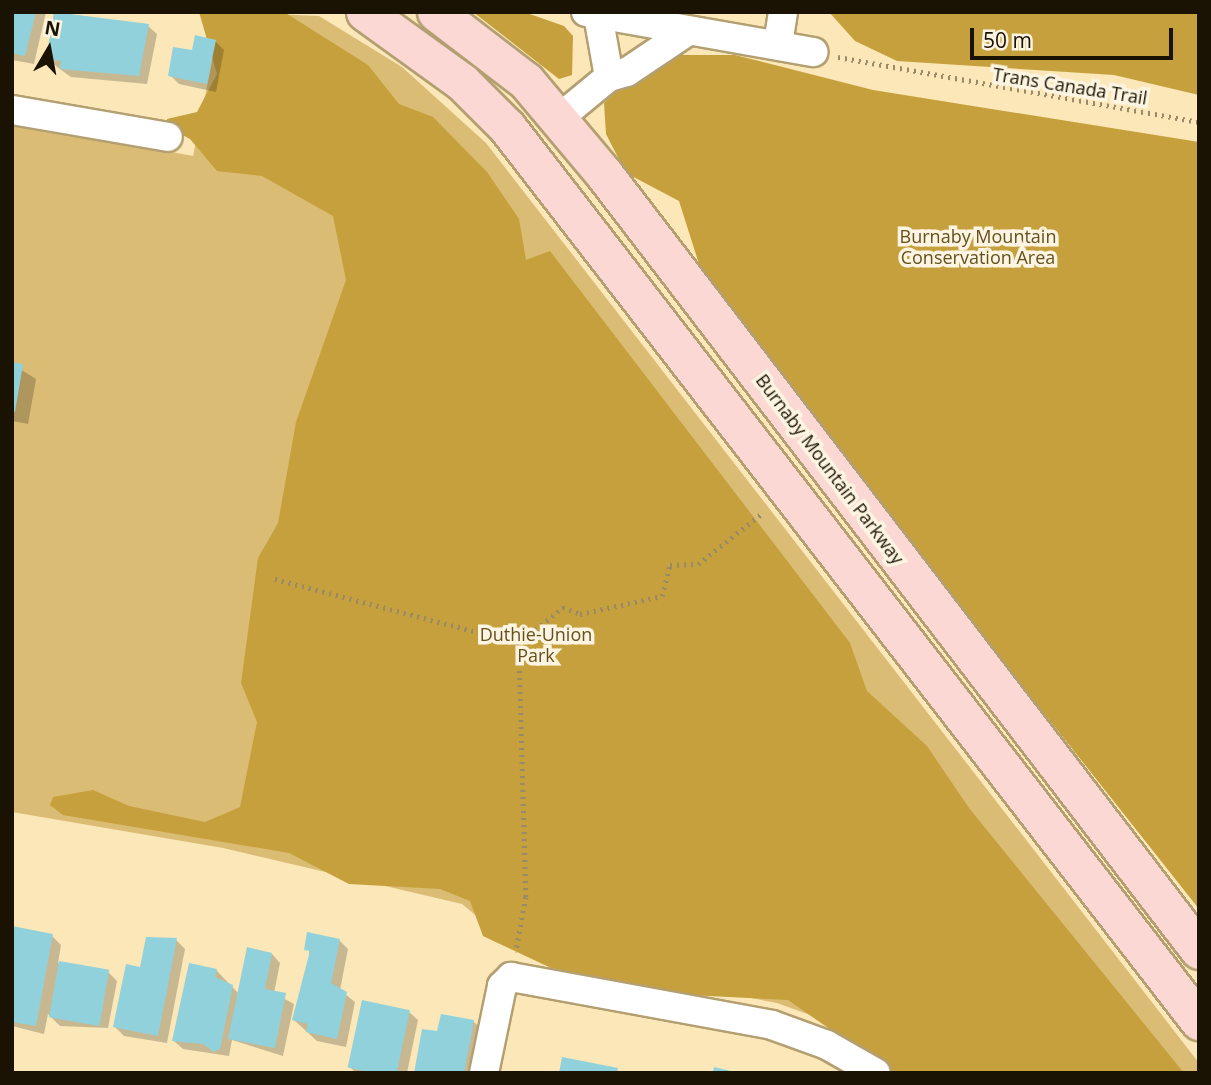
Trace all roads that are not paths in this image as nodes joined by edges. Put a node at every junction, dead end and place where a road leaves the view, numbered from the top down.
1 (365, 12) edge
2 (436, 12) edge
3 (783, 12) edge
4 (592, 14) edge
5 (688, 31) junction
6 (778, 44) junction
7 (814, 52) road end
8 (610, 77) junction
9 (12, 110) edge
10 (558, 119) junction
11 (507, 127) junction
12 (168, 137) dead end
13 (1199, 950) edge
14 (1199, 1021) edge
15 (484, 1073) edge
16 (876, 1073) edge

1 - 11 main road
2 - 10 main road, Burnaby Mountain Parkway
3 - 6 street
4 - 5 street
4 - 8 street
5 - 6 street
5 - 8 street
6 - 7 street
8 - 10 street
9 - 12 street
10 - 11 main road
10 - 13 main road, Burnaby Mountain Parkway
11 - 14 main road
15 - 16 street

